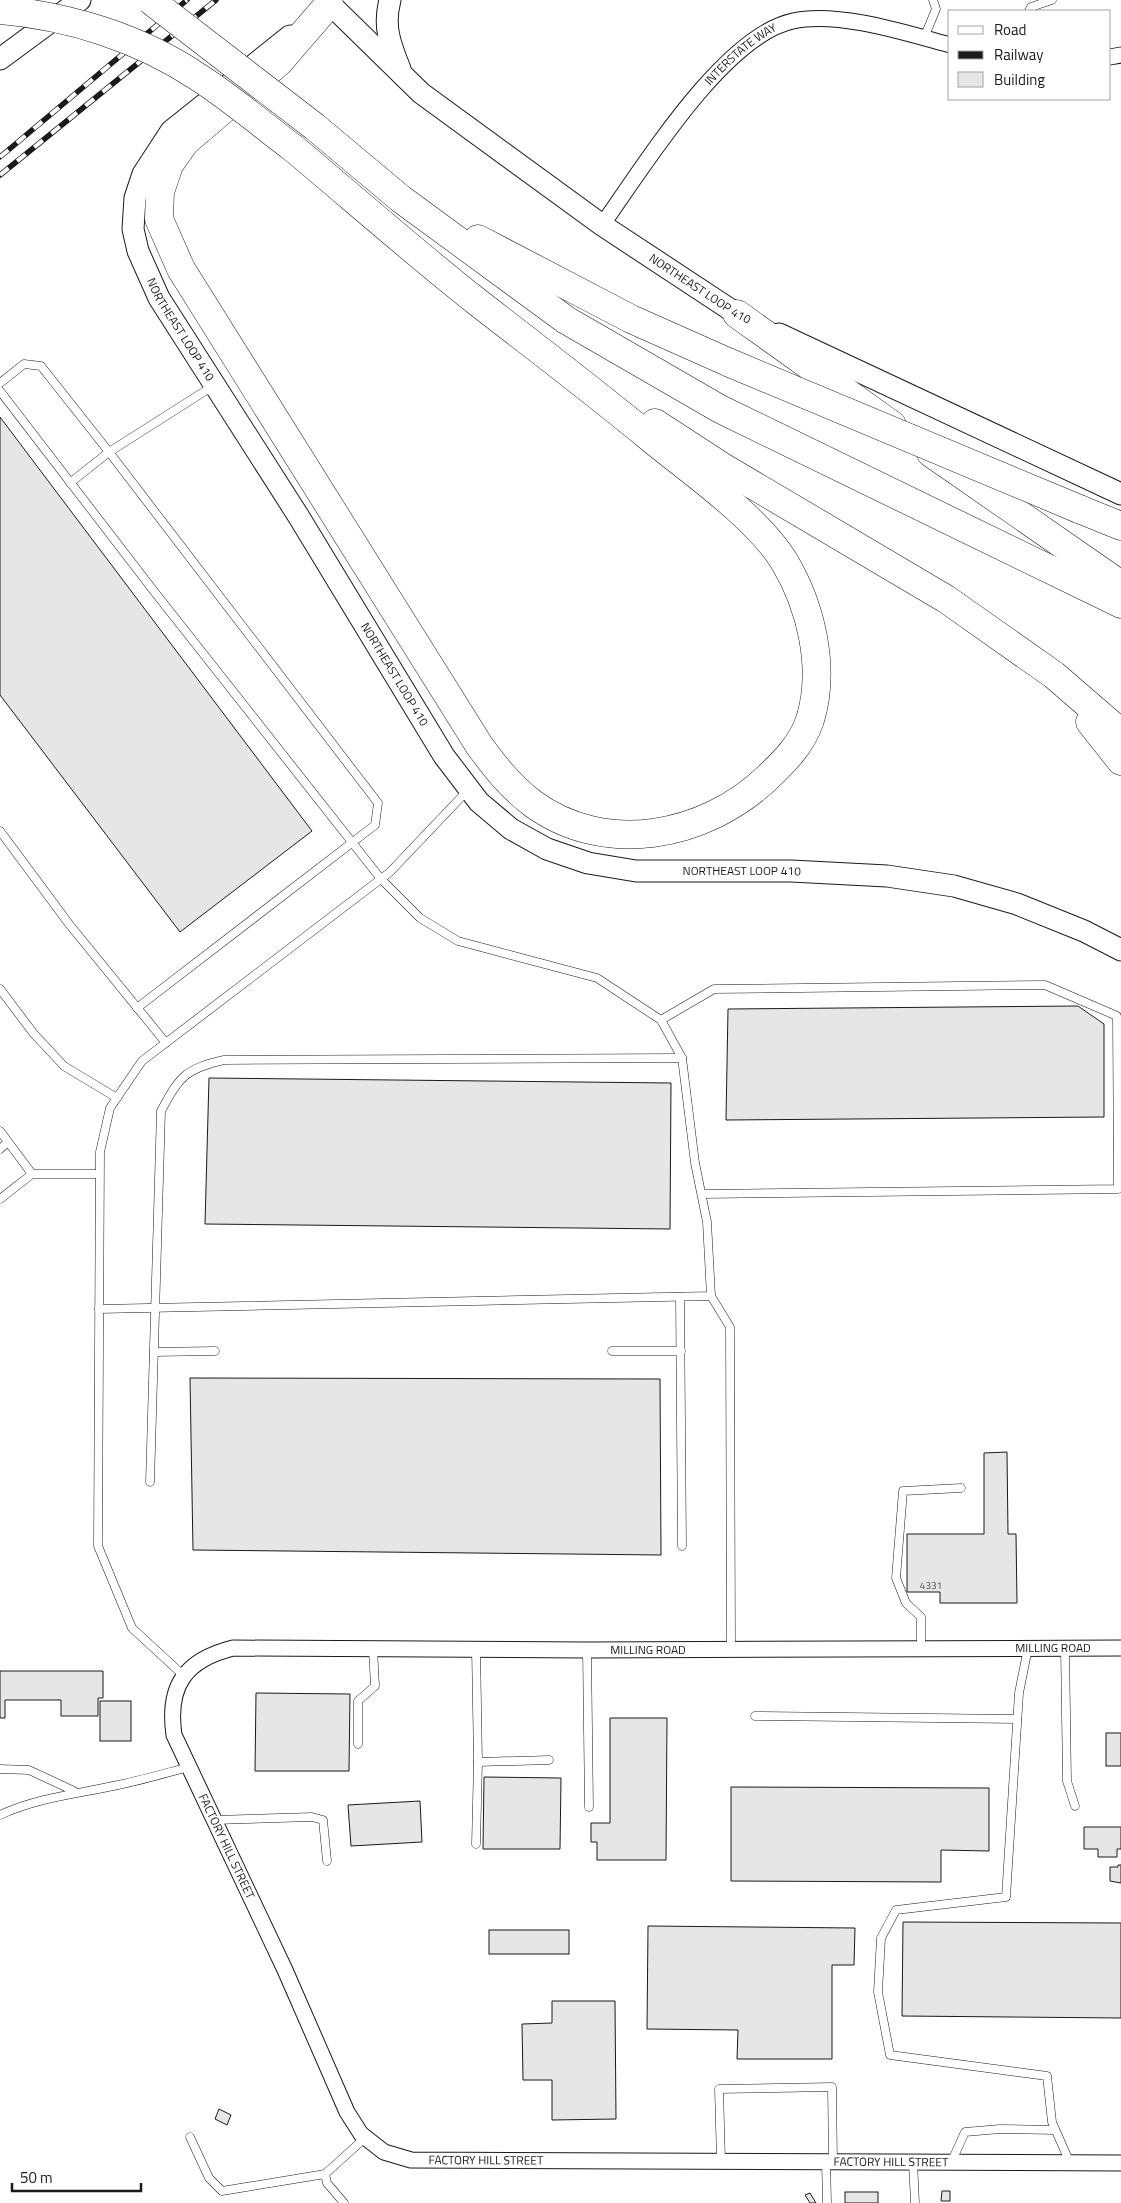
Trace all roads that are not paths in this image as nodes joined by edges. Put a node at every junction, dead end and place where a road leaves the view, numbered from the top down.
1 (80, 0) edge
2 (150, 0) edge
3 (390, 0) edge
4 (933, 0) edge
5 (1052, 0) edge
6 (328, 2) edge
7 (0, 10) edge
8 (1030, 10) edge
9 (924, 38) junction
10 (948, 44) edge
11 (0, 59) edge
12 (403, 76) junction
13 (401, 199) junction
14 (602, 225) junction
15 (737, 314) junction
16 (566, 369) junction
17 (0, 383) edge
18 (215, 385) junction
19 (0, 391) edge
20 (109, 452) junction
21 (70, 483) junction
22 (1121, 494) edge
23 (1121, 526) edge
24 (1121, 585) edge
25 (1121, 604) edge
26 (1054, 675) junction
27 (1121, 733) edge
28 (1121, 761) edge
29 (469, 788) junction
30 (0, 831) edge
31 (352, 843) junction
32 (381, 879) junction
33 (1121, 950) edge
34 (0, 989) edge
35 (137, 1008) junction
36 (661, 1020) junction
37 (166, 1043) junction
38 (682, 1058) junction
39 (117, 1098) junction
40 (1120, 1118) edge
41 (0, 1131) edge
42 (8, 1142) junction
43 (0, 1149) edge
44 (32, 1174) junction
45 (99, 1174) junction
46 (702, 1194) junction
47 (0, 1199) edge
48 (711, 1296) junction
49 (680, 1297) junction
50 (156, 1308) junction
51 (99, 1309) junction
52 (214, 1351) dead end
53 (612, 1351) dead end
54 (154, 1352) junction
55 (681, 1352) junction
56 (150, 1482) dead end
57 (961, 1488) dead end
58 (682, 1546) dead end
59 (921, 1648) junction
60 (1028, 1648) junction
61 (1065, 1648) junction
62 (1121, 1648) edge
63 (373, 1649) junction
64 (476, 1649) junction
65 (587, 1650) junction
66 (731, 1650) junction
67 (183, 1674) junction
68 (755, 1716) dead end
69 (1017, 1719) junction
70 (358, 1744) dead end
71 (550, 1760) dead end
72 (478, 1762) junction
73 (189, 1767) junction
74 (0, 1769) edge
75 (74, 1791) junction
76 (1075, 1806) dead end
77 (589, 1807) dead end
78 (0, 1815) edge
79 (214, 1820) junction
80 (476, 1844) dead end
81 (326, 1862) dead end
82 (1055, 2130) junction
83 (190, 2137) dead end
84 (365, 2138) junction
85 (721, 2162) junction
86 (829, 2162) junction
87 (913, 2162) junction
88 (951, 2163) junction
89 (1070, 2163) junction
90 (1121, 2163) edge
91 (324, 2174) junction
92 (344, 2203) edge
93 (827, 2203) edge
94 (915, 2203) edge

1 - 11 main road
2 - 13 highway, bridge
3 - 12 main road
4 - 9 lane
5 - 8 lane
6 - 12 main road, NORTHEAST LOOP 410
6 - 16 highway
6 - 18 main road, NORTHEAST LOOP 410
7 - 16 highway, bridge
9 - 10 street, INTERSTATE WAY
9 - 14 street, INTERSTATE WAY
12 - 14 main road, NORTHEAST LOOP 410
13 - 23 highway, bridge
13 - 25 highway
14 - 15 main road, NORTHEAST LOOP 410
15 - 22 main road, NORTHEAST LOOP 410
15 - 24 highway
16 - 26 highway
17 - 20 lane
18 - 20 lane
18 - 29 main road, NORTHEAST LOOP 410
19 - 21 lane
20 - 21 lane
20 - 31 lane
21 - 31 lane
26 - 27 highway
26 - 28 highway
29 - 32 lane
29 - 33 main road, NORTHEAST LOOP 410
30 - 35 lane
31 - 32 lane
31 - 35 lane
32 - 36 lane
32 - 37 lane
34 - 39 lane
35 - 37 lane
36 - 38 lane
36 - 40 lane
37 - 39 lane
38 - 46 lane
38 - 50 lane
39 - 45 lane
40 - 46 lane
41 - 42 lane
42 - 43 lane
42 - 44 lane
44 - 45 lane
44 - 47 lane
45 - 51 lane
46 - 48 lane
48 - 49 lane
48 - 66 lane
49 - 50 lane
49 - 55 lane
50 - 51 lane
50 - 54 lane
51 - 67 lane
52 - 54 lane
53 - 55 lane
54 - 56 lane
55 - 58 lane
57 - 59 lane
59 - 60 street, MILLING ROAD
59 - 66 street, MILLING ROAD
60 - 61 street, MILLING ROAD
60 - 69 lane
61 - 62 street, MILLING ROAD
61 - 76 lane
63 - 64 street, MILLING ROAD
63 - 67 street, MILLING ROAD
63 - 70 lane
64 - 65 street, MILLING ROAD
64 - 72 lane
65 - 66 street, MILLING ROAD
65 - 77 lane
67 - 73 street, FACTORY HILL STREET
68 - 69 lane
69 - 82 lane
71 - 72 lane
72 - 80 lane
73 - 75 lane
73 - 79 street, FACTORY HILL STREET
74 - 75 lane
75 - 78 lane
79 - 81 lane
79 - 84 street, FACTORY HILL STREET
82 - 88 lane
82 - 89 lane
83 - 91 lane
84 - 85 street, FACTORY HILL STREET
84 - 91 lane
85 - 86 street, FACTORY HILL STREET
85 - 86 lane
86 - 87 street, FACTORY HILL STREET
86 - 93 lane
87 - 88 street, FACTORY HILL STREET
87 - 94 lane
88 - 89 street, FACTORY HILL STREET
89 - 90 street, FACTORY HILL STREET
91 - 92 lane

